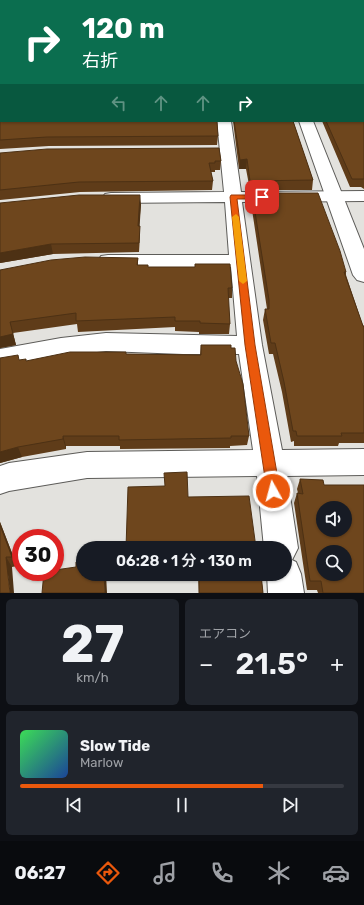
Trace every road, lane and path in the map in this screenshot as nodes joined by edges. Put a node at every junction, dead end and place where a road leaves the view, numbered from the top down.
1 (224, 122) edge
2 (306, 122) edge
3 (364, 196) edge
4 (233, 197) junction
5 (335, 197) junction
6 (92, 198) edge
7 (87, 260) edge
8 (241, 261) junction
9 (362, 263) edge
10 (250, 345) junction
11 (0, 358) edge
12 (364, 462) edge
13 (270, 463) junction
14 (0, 480) edge
15 (279, 541) edge
16 (285, 581) edge
17 (286, 593) edge

1 - 4 street
2 - 5 street
3 - 5 street
4 - 5 street
4 - 6 street
4 - 8 street
5 - 9 street
7 - 8 street
8 - 10 street
10 - 11 street
10 - 13 street
12 - 13 street
13 - 14 street
13 - 15 street
16 - 17 street

